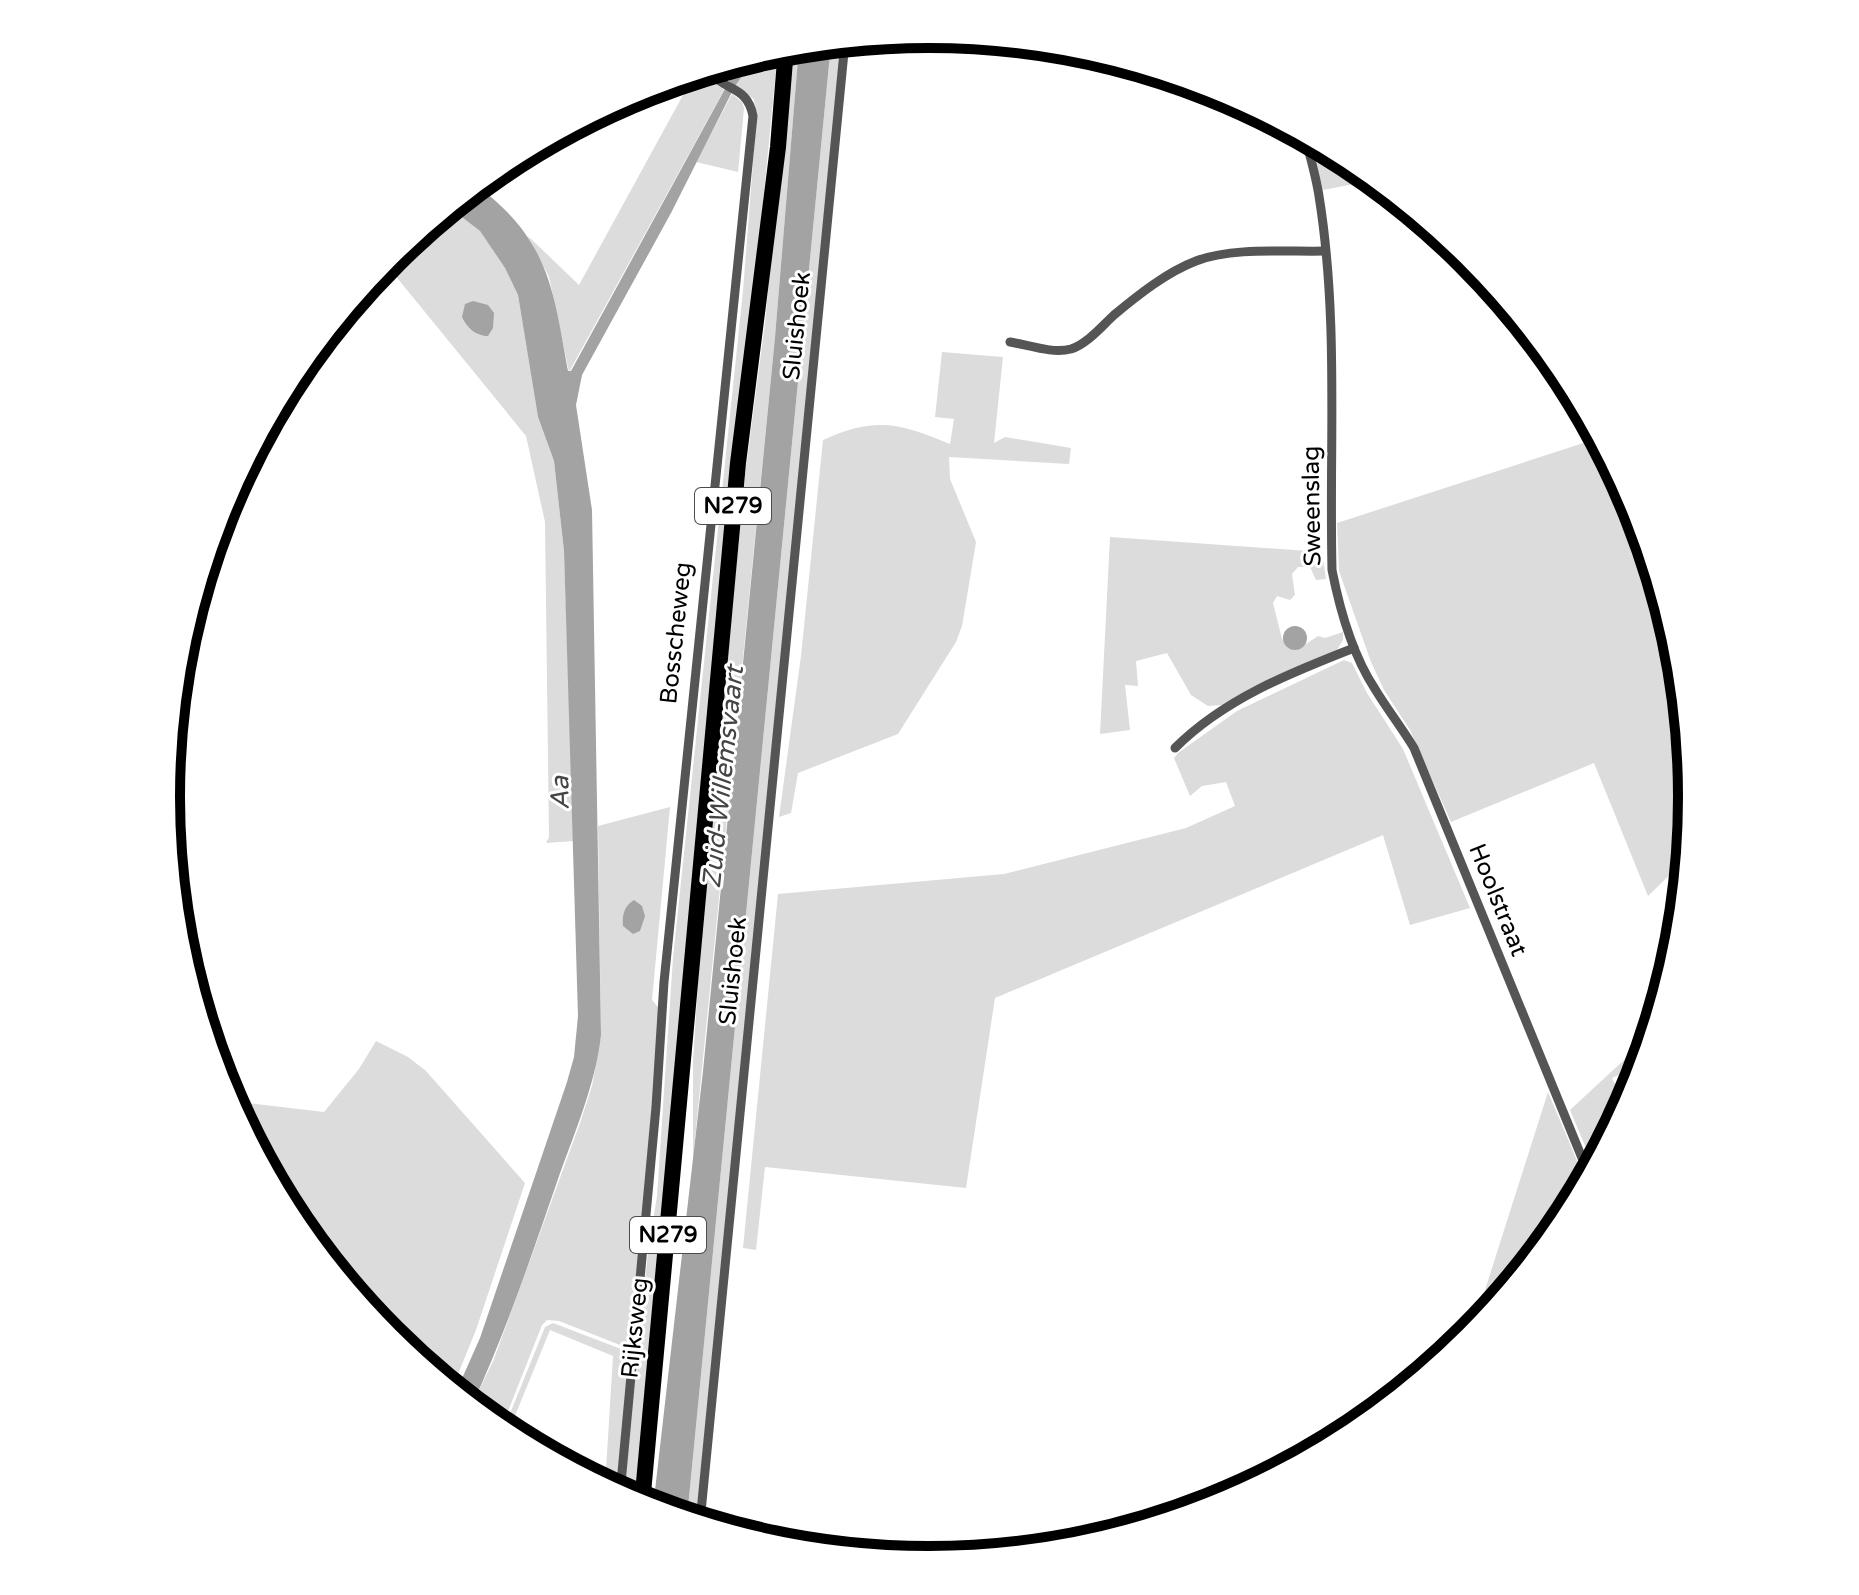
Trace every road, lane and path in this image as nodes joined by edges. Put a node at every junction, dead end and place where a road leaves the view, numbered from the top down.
1 (844, 53) edge
2 (785, 62) edge
3 (720, 79) edge
4 (1308, 151) edge
5 (1325, 251) junction
6 (1010, 342) dead end
7 (1354, 648) junction
8 (1175, 748) dead end
9 (690, 966) joint
10 (664, 982) joint
11 (1584, 1163) edge
12 (621, 1480) edge
13 (643, 1490) edge
14 (701, 1511) edge

1 - 14 street, Sluishoek
2 - 9 main road, Bosscheweg / N279
3 - 10 street, Bosscheweg
4 - 5 street, Sweenslag
5 - 6 street
5 - 7 street, Sweenslag
7 - 8 street
7 - 11 street, Hoolstraat
9 - 13 main road, Rijksweg / N279
10 - 12 street, Rijksweg

